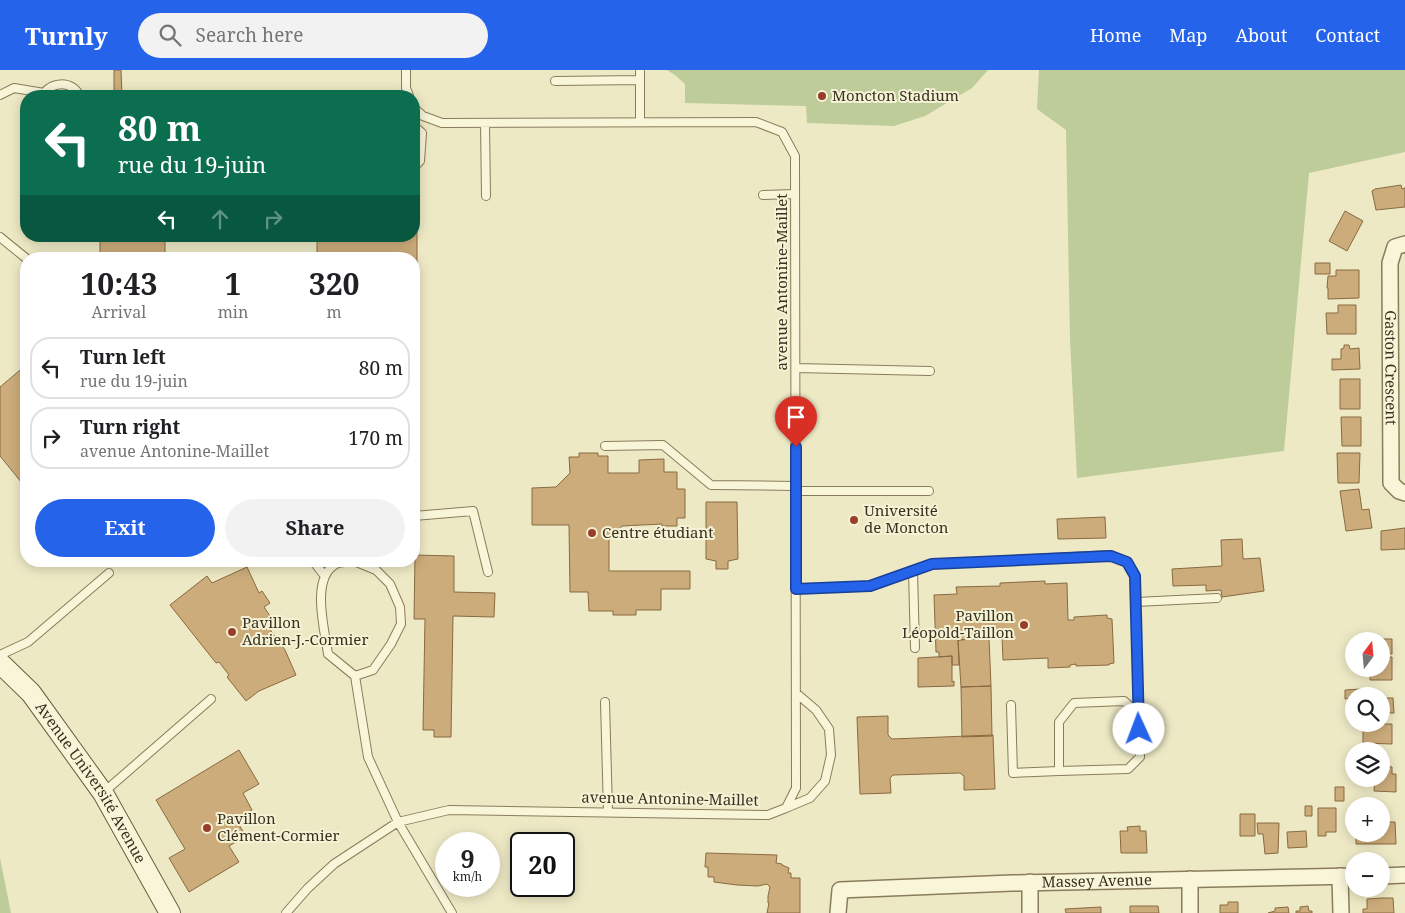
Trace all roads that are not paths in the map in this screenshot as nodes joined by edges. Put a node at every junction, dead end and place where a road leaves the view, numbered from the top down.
1 (406, 70) edge
2 (640, 70) edge
3 (640, 80) junction
4 (555, 81) dead end
5 (22, 90) edge
6 (47, 90) edge
7 (76, 90) edge
8 (407, 90) edge
9 (0, 95) edge
10 (420, 113) edge
11 (423, 116) junction
12 (420, 120) edge
13 (640, 122) junction
14 (485, 123) junction
15 (420, 131) edge
16 (420, 161) edge
17 (795, 194) junction
18 (763, 195) dead end
19 (486, 196) dead end
20 (0, 238) edge
21 (1405, 244) edge
22 (20, 254) edge
23 (796, 368) junction
24 (930, 371) dead end
25 (606, 446) dead end
26 (796, 489) junction
27 (929, 491) dead end
28 (1405, 493) edge
29 (420, 515) edge
30 (318, 567) edge
31 (333, 567) edge
32 (368, 567) edge
33 (913, 571) junction
34 (488, 572) dead end
35 (110, 573) dead end
36 (324, 575) junction
37 (796, 589) junction
38 (1217, 598) dead end
39 (1136, 602) junction
40 (915, 648) dead end
41 (0, 655) edge
42 (0, 663) edge
43 (355, 676) junction
44 (796, 693) junction
45 (211, 699) dead end
46 (604, 702) dead end
47 (1011, 705) dead end
48 (1139, 715) junction
49 (1059, 771) junction
50 (103, 793) junction
51 (786, 808) junction
52 (608, 812) junction
53 (398, 822) junction
54 (1405, 875) edge
55 (1345, 876) edge
56 (1390, 876) edge
57 (1190, 879) junction
58 (1030, 882) junction
59 (1345, 888) edge
60 (170, 913) edge
61 (286, 913) edge
62 (452, 913) edge
63 (838, 913) edge
64 (1030, 913) edge
65 (1190, 913) edge
66 (1341, 913) edge

1 - 8 lane
2 - 3 lane
3 - 4 lane
3 - 13 lane
5 - 9 lane
6 - 7 lane
10 - 11 lane, avenue Antonine-Maillet
11 - 12 lane
11 - 14 lane, avenue Antonine-Maillet
13 - 14 lane, avenue Antonine-Maillet
13 - 17 lane, avenue Antonine-Maillet
14 - 19 lane
15 - 16 lane
17 - 18 lane
17 - 23 lane, avenue Antonine-Maillet
20 - 22 lane
21 - 28 street, Gaston Crescent
23 - 24 lane
23 - 26 lane, avenue Antonine-Maillet
25 - 26 lane
26 - 27 lane
26 - 37 lane, avenue Antonine-Maillet
29 - 34 lane
30 - 36 lane
31 - 36 lane
32 - 43 lane
33 - 37 lane
33 - 39 lane
33 - 40 lane
35 - 41 lane
36 - 43 lane
37 - 44 lane, avenue Antonine-Maillet
38 - 39 lane
39 - 48 lane
42 - 50 street, Avenue Université Avenue
43 - 53 lane
44 - 51 lane, avenue Antonine-Maillet
44 - 51 lane
45 - 50 lane
46 - 52 lane
47 - 49 lane
48 - 49 lane
48 - 49 lane
50 - 60 street, Avenue Université Avenue
51 - 52 lane, avenue Antonine-Maillet
52 - 53 lane, avenue Antonine-Maillet
53 - 61 lane
53 - 62 lane
54 - 56 street
55 - 57 street, Massey Avenue
57 - 58 street, Massey Avenue
57 - 65 street
58 - 63 street, Massey Avenue
58 - 64 street
59 - 66 street

